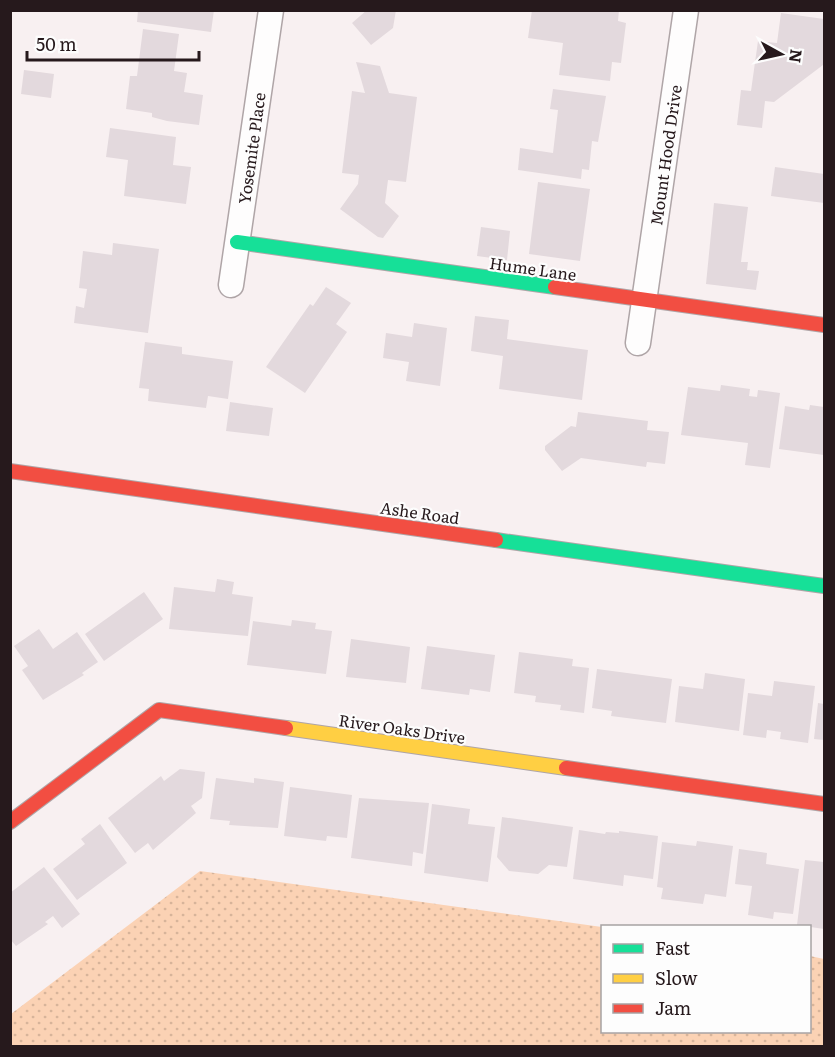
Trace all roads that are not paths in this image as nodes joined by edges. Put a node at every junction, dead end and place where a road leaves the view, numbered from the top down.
1 (271, 10) edge
2 (686, 10) edge
3 (237, 242) junction
4 (231, 285) dead end
5 (644, 300) junction
6 (825, 325) edge
7 (638, 343) dead end
8 (10, 471) edge
9 (825, 586) edge
10 (825, 804) edge
11 (10, 822) edge

1 - 3 street, Yosemite Place
2 - 5 street, Mount Hood Drive
3 - 4 street, Yosemite Place
3 - 5 street, Hume Lane
5 - 6 street, Hume Lane
5 - 7 street, Mount Hood Drive
8 - 9 street, Ashe Road
10 - 11 street, River Oaks Drive

